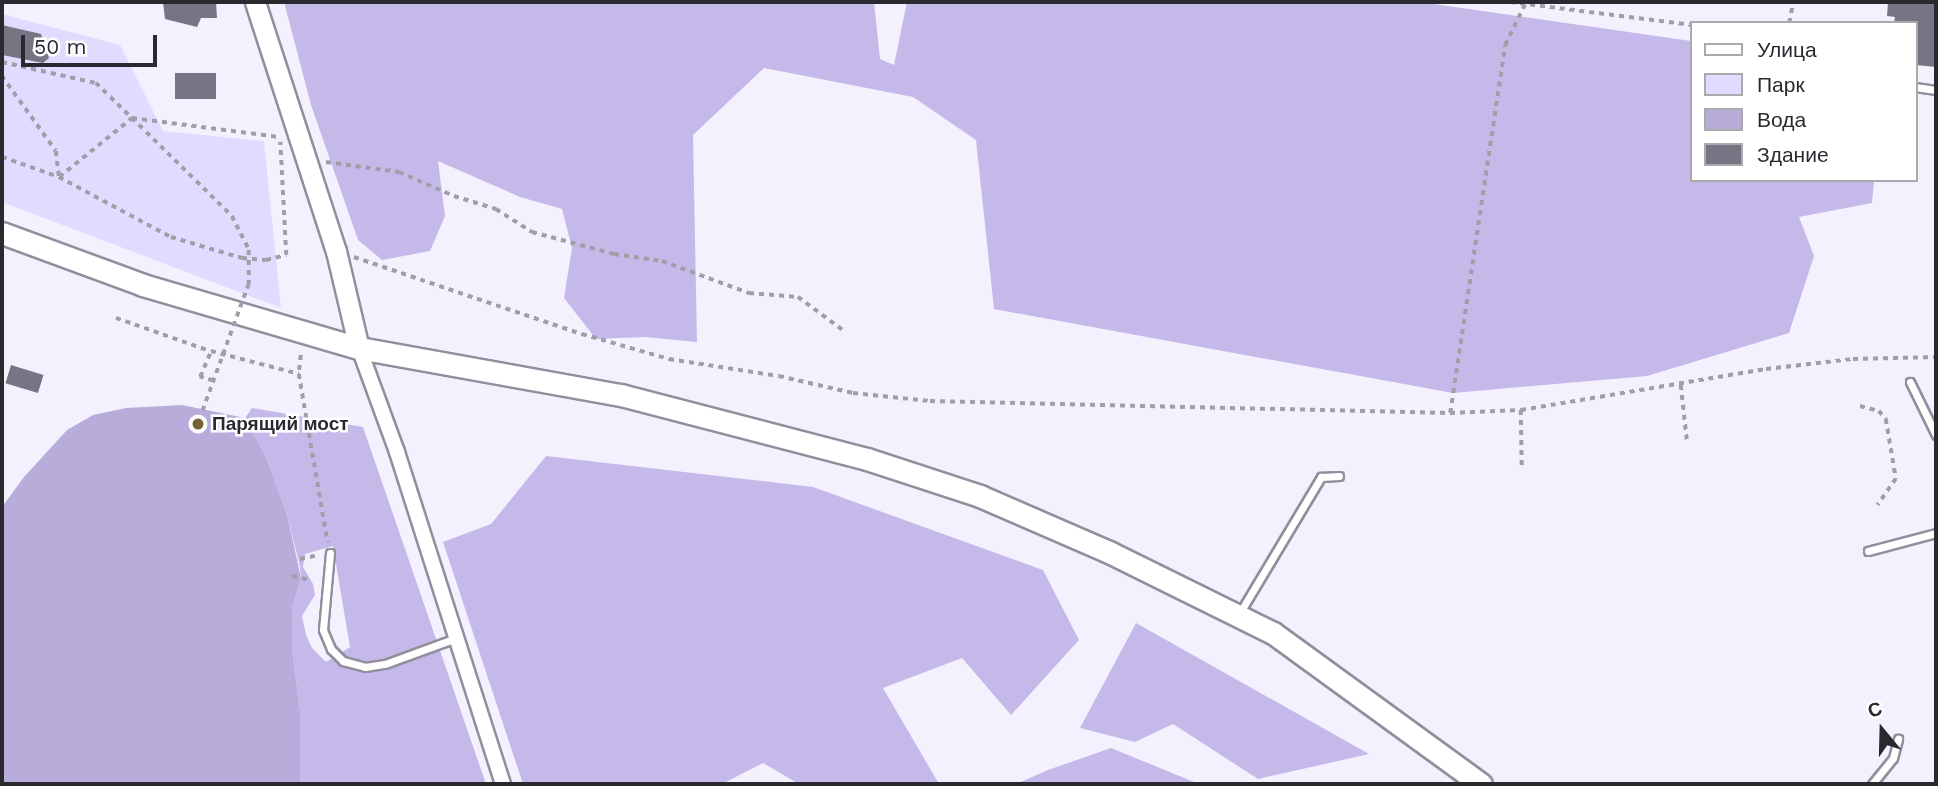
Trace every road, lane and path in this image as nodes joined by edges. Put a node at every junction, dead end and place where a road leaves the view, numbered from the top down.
1 (255, 2) edge
2 (1510, 2) edge
3 (1793, 2) edge
4 (1525, 3) edge
5 (1789, 21) edge
6 (1689, 25) edge
7 (2, 62) edge
8 (2, 76) edge
9 (1917, 87) edge
10 (1936, 90) edge
11 (132, 118) junction
12 (280, 137) dead end
13 (2, 157) edge
14 (306, 160) junction
15 (281, 174) dead end
16 (59, 177) junction
17 (2, 233) edge
18 (336, 251) junction
19 (116, 318) dead end
20 (843, 330) dead end
21 (359, 348) junction
22 (211, 351) junction
23 (301, 355) dead end
24 (1936, 357) edge
25 (299, 374) junction
26 (213, 381) junction
27 (1910, 382) dead end
28 (1681, 385) junction
29 (1860, 407) dead end
30 (1521, 410) junction
31 (1450, 413) junction
32 (198, 424) dead end
33 (1936, 435) edge
34 (1687, 440) dead end
35 (1522, 469) dead end
36 (1339, 476) dead end
37 (1878, 505) dead end
38 (1936, 533) edge
39 (1868, 551) dead end
40 (330, 553) junction
41 (300, 559) dead end
42 (292, 576) dead end
43 (311, 580) dead end
44 (1239, 614) junction
45 (456, 638) junction
46 (1898, 739) dead end
47 (503, 784) edge
48 (1481, 784) edge
49 (1872, 784) edge

1 - 14 street
2 - 4 path
3 - 5 path
4 - 6 path
4 - 31 path
7 - 11 path
8 - 16 path
9 - 10 lane
11 - 12 path
11 - 16 path
11 - 26 path, bridge
13 - 16 path
14 - 18 street
14 - 20 path
15 - 16 path
17 - 21 main road
18 - 21 street
18 - 31 path
19 - 22 path
21 - 44 main road
21 - 45 street
22 - 25 path
22 - 26 path
23 - 25 path
24 - 28 path
25 - 40 path
26 - 32 path, bridge
27 - 33 lane
28 - 30 path
28 - 34 path
29 - 37 path
30 - 31 path
30 - 35 path
36 - 44 lane
38 - 39 lane
40 - 41 path
40 - 45 lane
42 - 43 path
44 - 48 main road
45 - 47 street
46 - 49 lane

